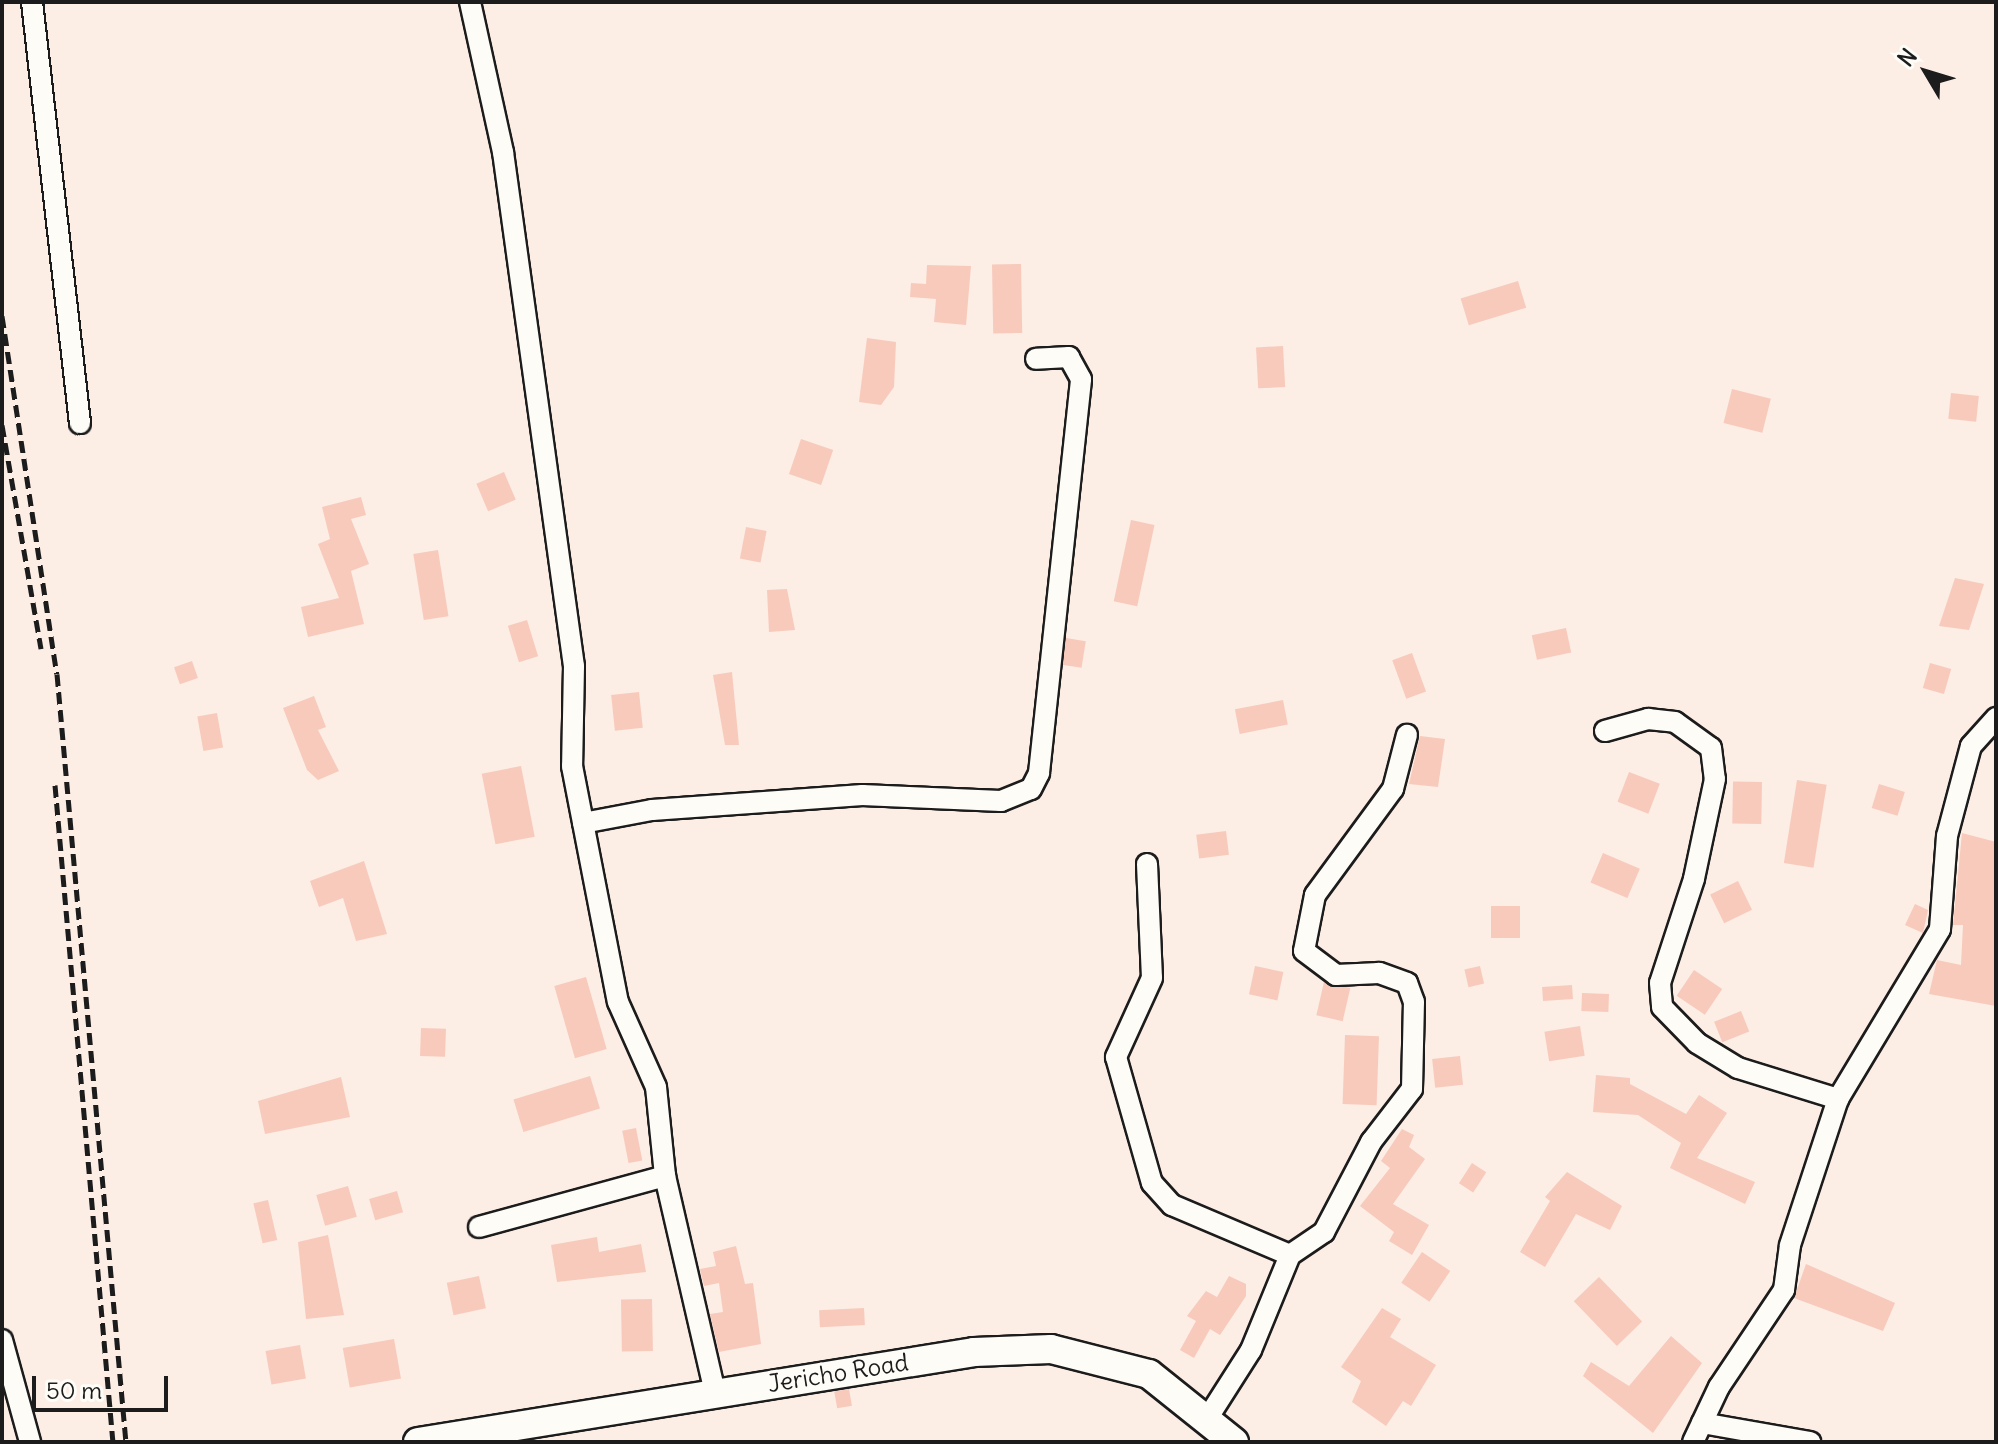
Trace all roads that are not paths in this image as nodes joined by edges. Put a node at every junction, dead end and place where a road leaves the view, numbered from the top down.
1 (32, 2) edge
2 (470, 2) edge
3 (1036, 359) dead end
4 (80, 423) dead end
5 (1996, 718) edge
6 (1605, 731) dead end
7 (1407, 735) dead end
8 (583, 823) junction
9 (1147, 864) dead end
10 (1838, 1099) junction
11 (665, 1176) junction
12 (479, 1227) dead end
13 (1290, 1255) junction
14 (2, 1340) edge
15 (715, 1392) junction
16 (1207, 1419) junction
17 (1702, 1423) junction
18 (30, 1442) edge
19 (418, 1442) edge
20 (1234, 1442) edge
21 (1693, 1442) edge
22 (1810, 1442) edge

1 - 4 street
2 - 8 street
3 - 8 street
5 - 10 street
6 - 10 street
7 - 13 street
8 - 11 street
9 - 13 street
10 - 17 street
11 - 12 street
11 - 15 street
13 - 16 street
14 - 18 street
15 - 16 street, Jericho Road
15 - 19 street, Jericho Road
16 - 20 street, Jericho Road
17 - 21 street
17 - 22 street

